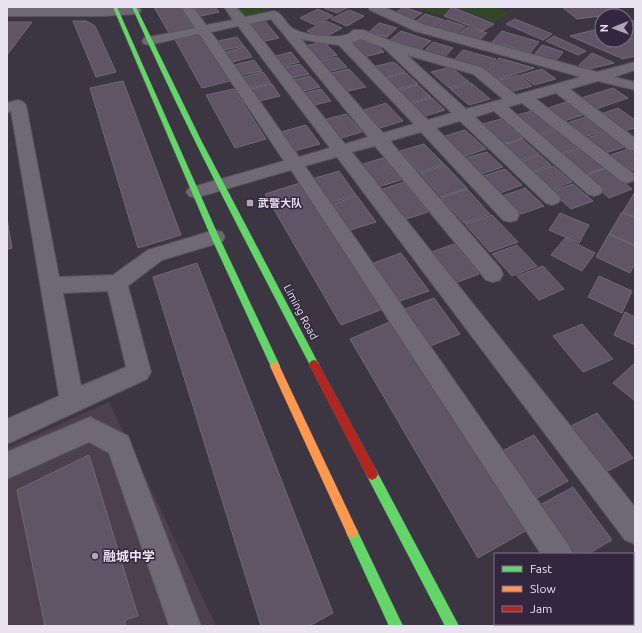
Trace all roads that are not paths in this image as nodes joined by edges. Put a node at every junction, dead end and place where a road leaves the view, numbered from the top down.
1 (187, 7) edge
2 (230, 7) edge
3 (374, 7) edge
4 (28, 9) edge
5 (116, 9) edge
6 (135, 9) edge
7 (7, 12) edge
8 (387, 14) junction
9 (242, 22) junction
10 (203, 30) junction
11 (288, 31) junction
12 (358, 33) junction
13 (342, 40) junction
14 (149, 41) junction
15 (389, 45) junction
16 (635, 66) edge
17 (598, 77) junction
18 (632, 86) edge
19 (559, 88) junction
20 (520, 99) junction
21 (497, 106) junction
22 (7, 108) edge
23 (464, 115) junction
24 (425, 126) junction
25 (378, 140) junction
26 (635, 146) edge
27 (341, 150) junction
28 (296, 164) junction
29 (627, 177) dead end
30 (220, 185) junction
31 (594, 190) dead end
32 (194, 192) junction
33 (552, 199) dead end
34 (510, 215) dead end
35 (215, 237) junction
36 (493, 274) dead end
37 (117, 283) junction
38 (50, 285) junction
39 (72, 402) junction
40 (7, 432) edge
41 (7, 466) edge
42 (635, 530) edge
43 (557, 553) edge
44 (185, 626) edge
45 (396, 626) edge
46 (452, 626) edge

1 - 10 street
2 - 9 street
3 - 8 street
4 - 5 street
4 - 7 street
5 - 6 street
5 - 32 street
6 - 14 street, Liming Road
8 - 12 street
8 - 17 street
9 - 10 street
9 - 11 street
9 - 27 street
10 - 14 street
10 - 28 street
11 - 13 street
11 - 25 street
12 - 13 street
12 - 15 street
13 - 24 street
14 - 30 street, Liming Road
15 - 20 street
15 - 23 street
16 - 17 street
17 - 18 street
17 - 19 street
19 - 20 street
19 - 26 street
20 - 21 street
20 - 29 street
21 - 23 street
21 - 31 street
22 - 38 street
23 - 24 street
23 - 33 street
24 - 25 street
24 - 34 street
25 - 27 street
25 - 36 street
27 - 28 street
27 - 42 street
28 - 30 street
28 - 43 street
30 - 32 street
30 - 46 street, Liming Road
32 - 35 street
35 - 37 street
35 - 45 street
37 - 38 street
37 - 39 street
38 - 39 street
39 - 40 street
41 - 44 street

